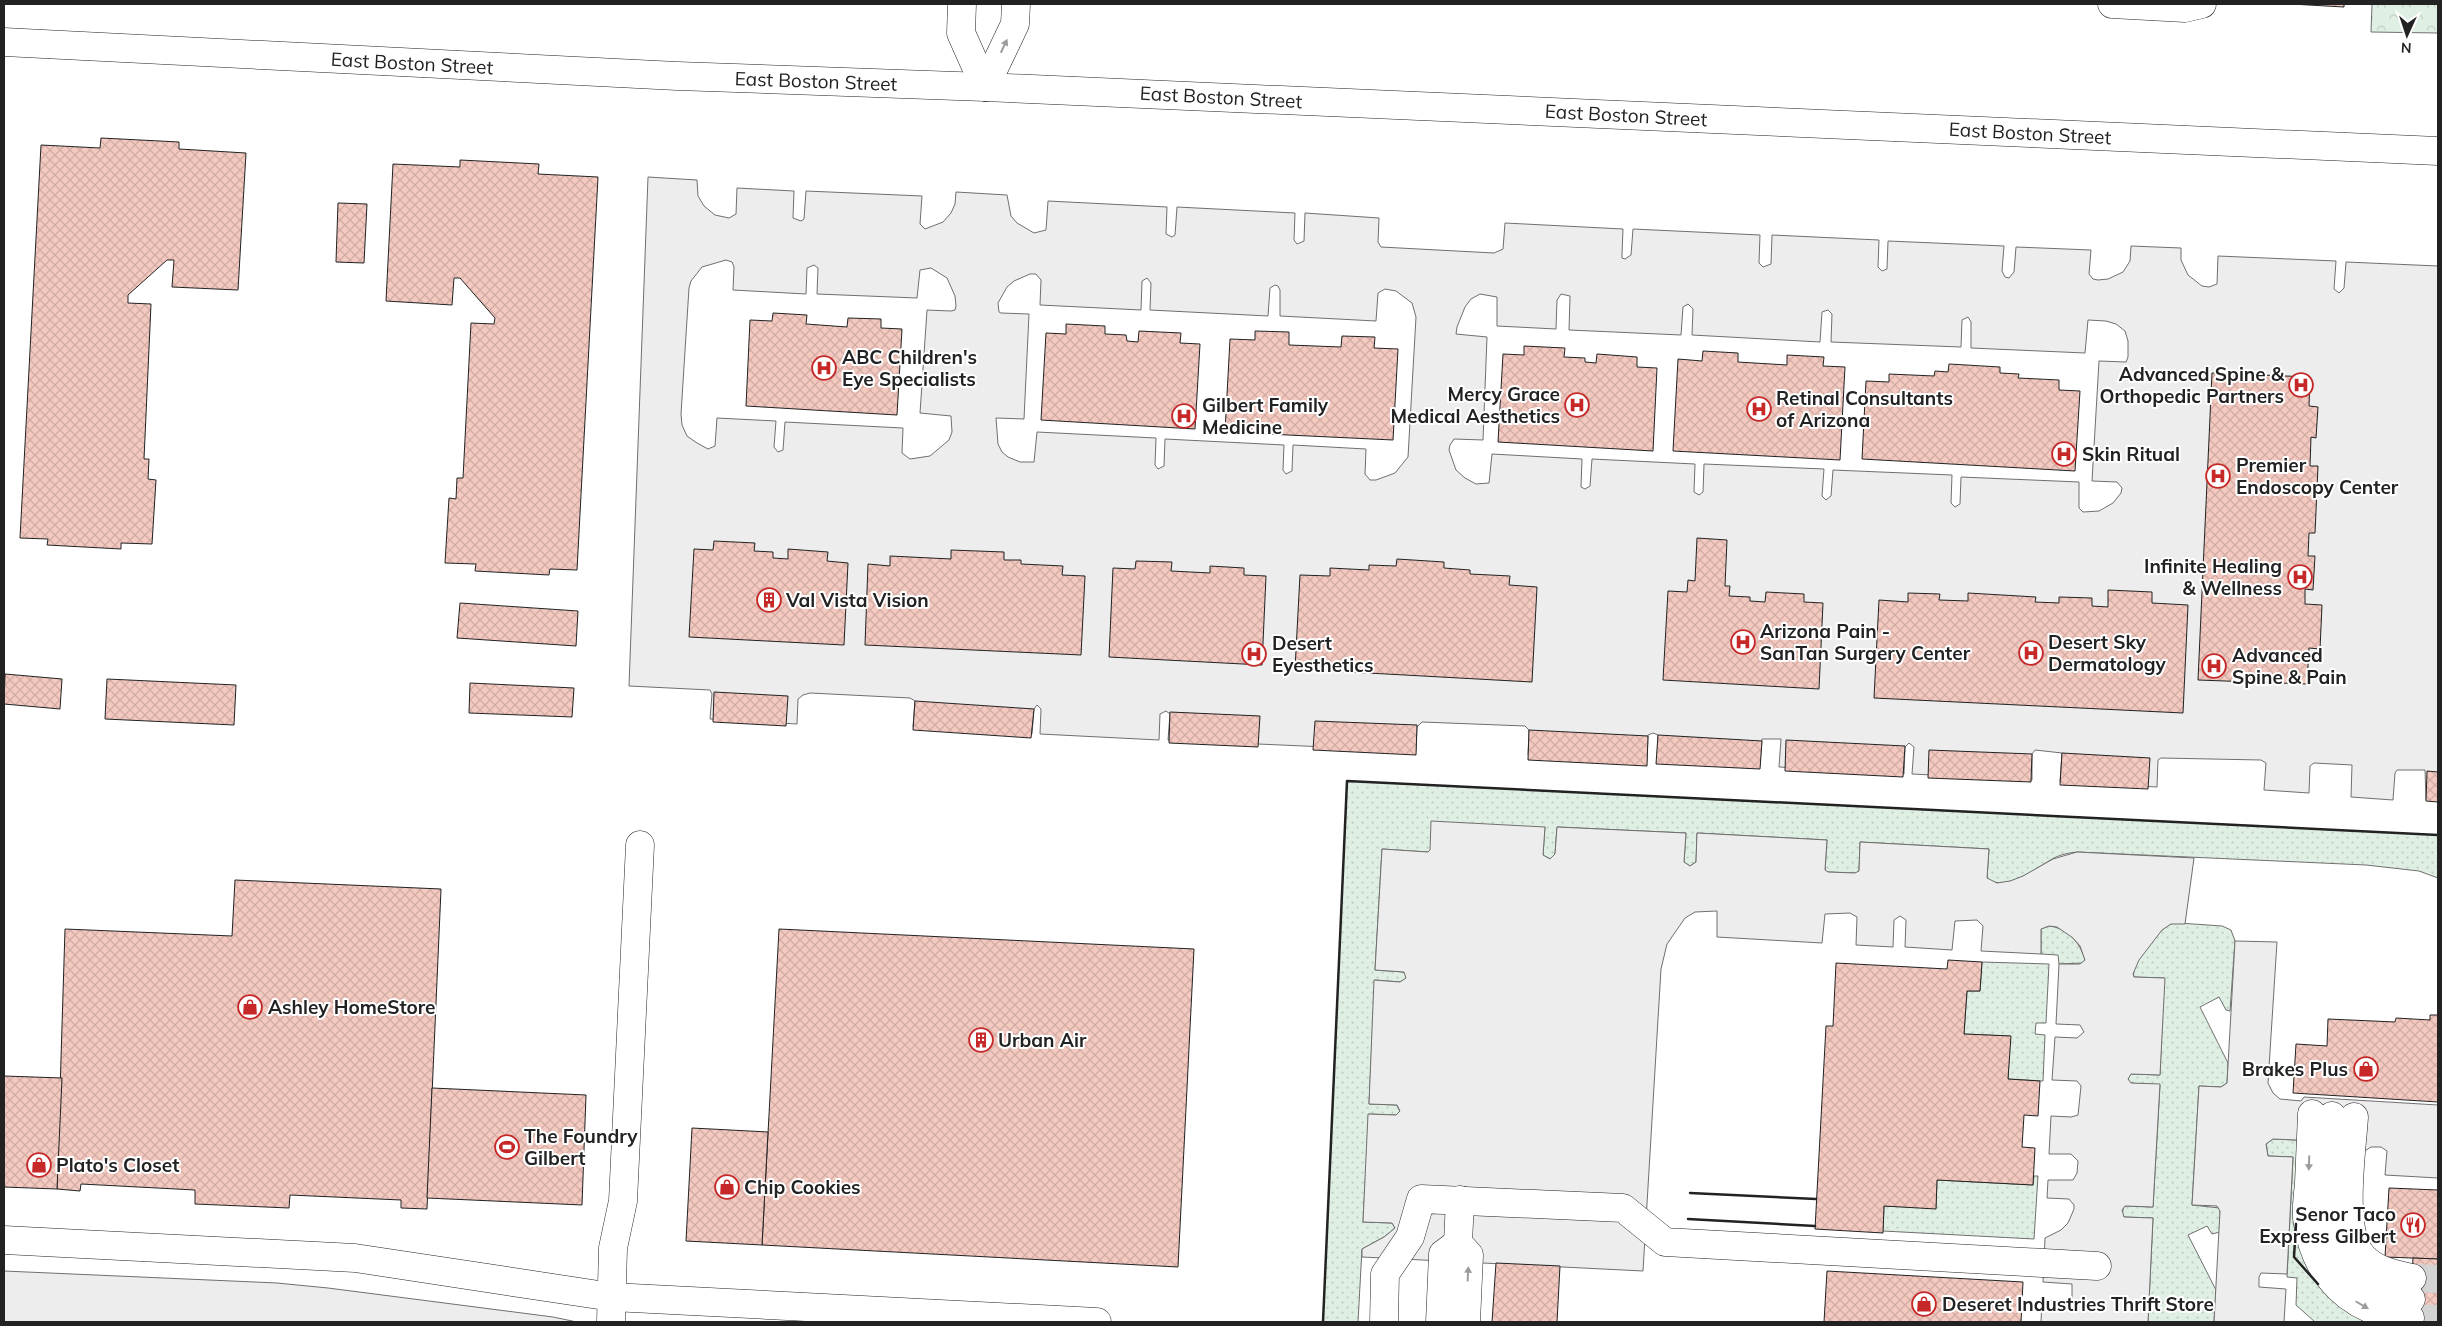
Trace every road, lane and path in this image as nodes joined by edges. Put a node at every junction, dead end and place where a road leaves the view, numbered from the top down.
1 (962, 4) edge
2 (1016, 4) edge
3 (2112, 4) edge
4 (2202, 4) edge
5 (4, 42) edge
6 (985, 87) junction
7 (2438, 151) edge
8 (640, 845) dead end
9 (1460, 1200) junction
10 (4, 1240) edge
11 (1458, 1243) junction
12 (2097, 1266) dead end
13 (2411, 1298) joint
14 (612, 1310) edge
15 (1097, 1322) edge
16 (1384, 1322) edge
17 (1440, 1322) edge
18 (1466, 1322) edge

1 - 6 street
6 -> 2 street
3 - 4 street
5 - 6 street, East Boston Street
6 - 7 street, East Boston Street
8 - 14 street
9 - 11 street
9 - 12 street
9 - 16 street
10 - 14 street
11 - 17 street
18 -> 11 street
13 -> 13 street
14 - 15 street

